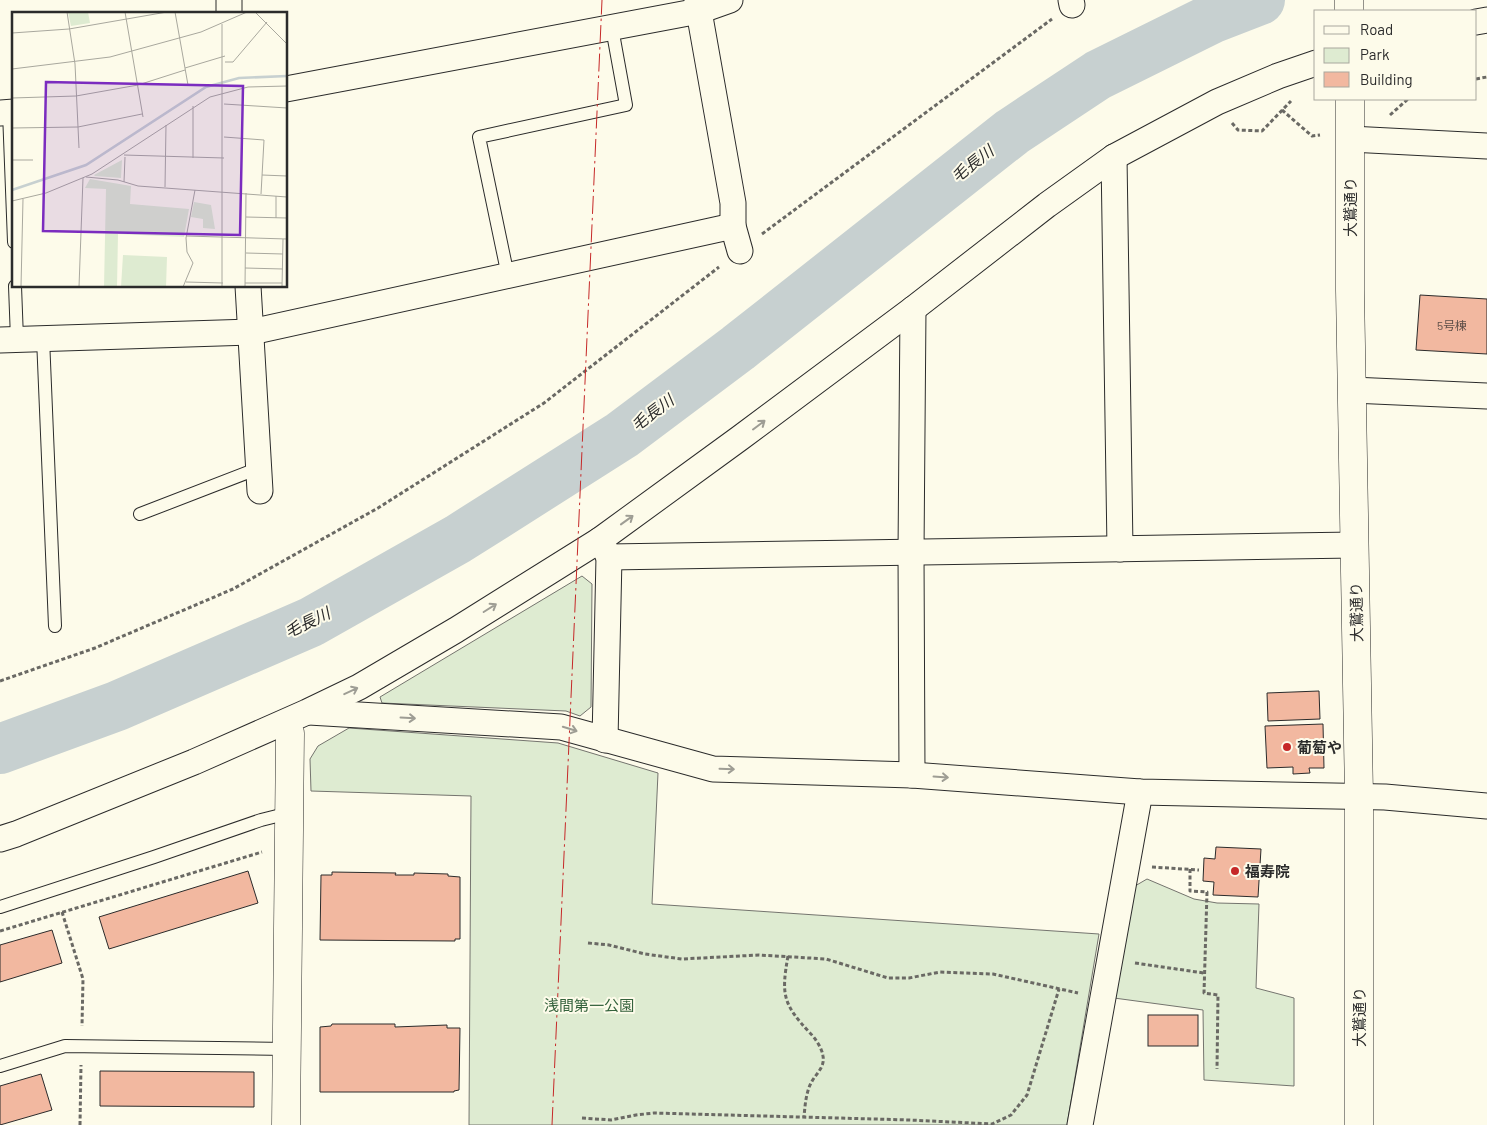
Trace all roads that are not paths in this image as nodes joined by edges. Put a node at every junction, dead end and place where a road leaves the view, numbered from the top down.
1 (730, 0) edge
2 (698, 5) edge
3 (612, 28) junction
4 (1314, 64) edge
5 (288, 89) edge
6 (1350, 100) edge
7 (8, 112) edge
8 (1350, 139) junction
9 (1487, 146) edge
10 (1114, 158) junction
11 (12, 199) edge
12 (733, 226) junction
13 (740, 251) road end
14 (508, 276) junction
15 (15, 288) edge
16 (248, 288) edge
17 (913, 309) junction
18 (251, 332) junction
19 (43, 338) junction
20 (9, 339) edge
21 (1352, 390) junction
22 (1487, 396) edge
23 (259, 480) joint
24 (140, 514) dead end
25 (1355, 545) junction
26 (605, 548) junction
27 (1120, 549) junction
28 (911, 553) junction
29 (55, 626) dead end
30 (296, 721) junction
31 (606, 740) junction
32 (912, 775) junction
33 (1140, 792) junction
34 (1359, 796) junction
35 (1487, 806) edge
36 (289, 813) junction
37 (0, 839) edge
38 (0, 907) edge
39 (287, 1049) junction
40 (0, 1066) edge
41 (286, 1125) edge
42 (1080, 1125) edge
43 (1359, 1125) edge

1 - 2 street
2 - 3 street
2 - 12 street
3 - 5 street
3 - 14 lane
4 - 10 street
6 - 8 street, 大鷲通り
7 - 11 lane
8 - 9 street
8 - 21 street, 大鷲通り
10 - 17 street
10 - 27 street
12 - 13 street
12 - 14 street
14 - 18 street
15 - 20 lane
16 - 18 street
26 -> 17 street
17 - 28 street
18 - 19 street
18 - 23 street
19 - 20 street
19 - 29 lane
21 - 22 street
21 - 25 street, 大鷲通り
23 - 24 lane
25 - 27 street
25 - 34 street, 大鷲通り
26 - 28 street
30 -> 26 street
26 - 31 street
27 - 28 street
28 - 32 street
30 -> 31 street
30 - 36 street
30 - 37 street
31 -> 32 street
32 -> 33 street
33 - 34 street
33 - 42 street
34 - 35 street
34 - 43 street, 大鷲通り
36 - 38 lane
36 - 39 street
39 - 40 lane
39 - 41 street

